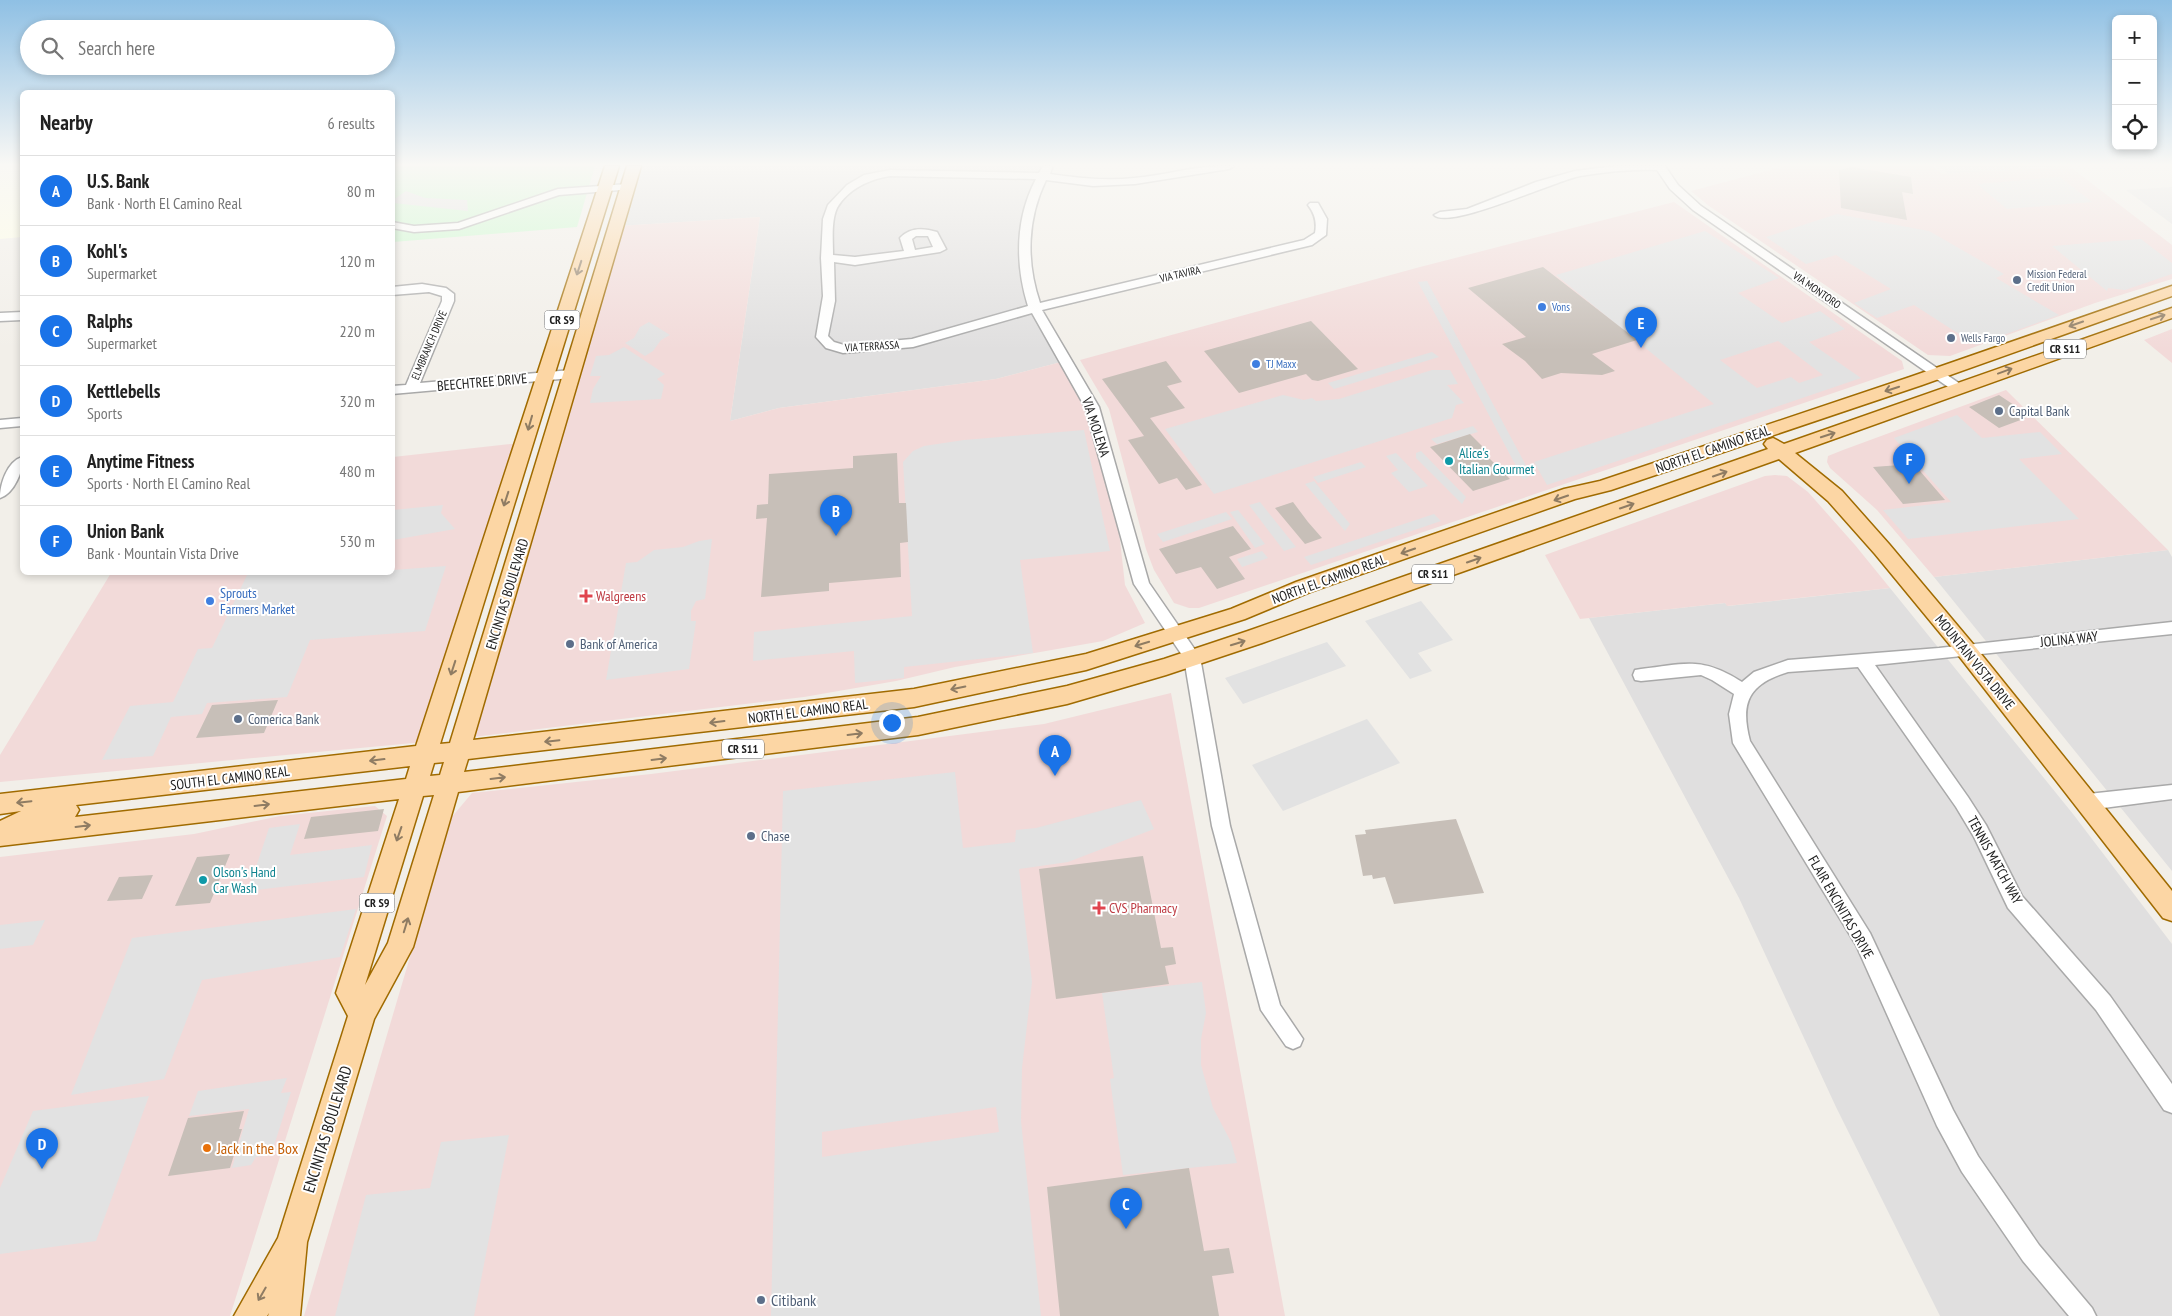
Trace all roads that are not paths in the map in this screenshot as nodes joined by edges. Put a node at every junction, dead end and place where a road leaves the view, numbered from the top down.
1 (405, 227) edge
2 (437, 227) edge
3 (592, 227) edge
4 (615, 227) edge
5 (829, 227) edge
6 (1025, 227) edge
7 (1322, 227) edge
8 (1725, 227) edge
9 (910, 254) dead end
10 (827, 258) junction
11 (395, 290) edge
12 (2172, 291) edge
13 (2133, 304) junction
14 (1035, 308) junction
15 (2172, 312) edge
16 (20, 316) edge
17 (0, 317) edge
18 (2092, 340) junction
19 (1938, 373) junction
20 (571, 374) junction
21 (544, 376) junction
22 (411, 388) junction
23 (1959, 388) junction
24 (395, 390) edge
25 (20, 422) edge
26 (0, 424) edge
27 (1760, 432) junction
28 (1782, 452) junction
29 (521, 453) junction
30 (20, 465) edge
31 (0, 493) edge
32 (528, 522) junction
33 (1471, 530) junction
34 (1376, 594) junction
35 (2172, 628) edge
36 (1176, 634) junction
37 (1966, 650) junction
38 (1108, 655) junction
39 (1192, 657) junction
40 (1862, 660) junction
41 (1641, 675) dead end
42 (1744, 692) junction
43 (914, 698) junction
44 (965, 716) junction
45 (816, 740) junction
46 (459, 751) junction
47 (425, 754) junction
48 (449, 784) junction
49 (152, 787) junction
50 (414, 788) junction
51 (2172, 792) edge
52 (2088, 802) junction
53 (0, 804) edge
54 (0, 835) edge
55 (2172, 910) edge
56 (362, 1015) junction
57 (1293, 1039) dead end
58 (2172, 1102) edge
59 (292, 1242) junction
60 (250, 1316) edge
61 (284, 1316) edge
62 (2084, 1316) edge

1 - 2 street
3 -> 21 main road, ENCINITAS BOULEVARD / CR S9
4 - 20 main road, ENCINITAS BOULEVARD / CR S9
5 - 10 street, VIA TERRASSA
6 - 14 street, VIA MOLENA
7 - 14 street, VIA TAVIRA
8 - 19 street, VIA MONTORO
9 - 10 street
10 - 14 street, VIA TERRASSA
11 - 22 street, ELMBRANCH DRIVE
12 - 13 main road, NORTH EL CAMINO REAL / CR S11
13 - 18 main road
13 -> 19 main road, NORTH EL CAMINO REAL / CR S11
14 - 36 street, VIA MOLENA
18 -> 15 main road, NORTH EL CAMINO REAL / CR S11
16 - 17 street
23 -> 18 main road, NORTH EL CAMINO REAL / CR S11
19 - 23 street, VIA MONTORO
19 -> 27 main road, NORTH EL CAMINO REAL / CR S11
20 - 21 street, BEECHTREE DRIVE
20 - 32 main road, ENCINITAS BOULEVARD / CR S9
21 - 22 street, BEECHTREE DRIVE
21 -> 29 main road, ENCINITAS BOULEVARD / CR S9
22 - 24 street, BEECHTREE DRIVE
28 -> 23 main road, NORTH EL CAMINO REAL / CR S11
25 - 26 street
27 - 28 main road, MOUNTAIN VISTA DRIVE
27 -> 33 main road, NORTH EL CAMINO REAL / CR S11
34 -> 28 main road, NORTH EL CAMINO REAL / CR S11
28 - 37 main road, MOUNTAIN VISTA DRIVE
29 - 32 main road
29 -> 47 main road, ENCINITAS BOULEVARD / CR S9
30 - 31 street
32 - 46 main road, ENCINITAS BOULEVARD / CR S9
33 - 34 main road
33 -> 36 main road, NORTH EL CAMINO REAL / CR S11
39 -> 34 main road, NORTH EL CAMINO REAL / CR S11
35 - 37 street, JOLINA WAY
36 -> 38 main road, NORTH EL CAMINO REAL / CR S11
36 - 39 street, VIA MOLENA
37 - 40 street, FLAIR ENCINITAS DRIVE
37 - 52 main road, MOUNTAIN VISTA DRIVE
38 -> 43 main road, NORTH EL CAMINO REAL / CR S11
38 - 44 main road
39 - 44 main road, NORTH EL CAMINO REAL / CR S11
39 - 57 street
40 - 42 street, FLAIR ENCINITAS DRIVE
40 - 58 street, TENNIS MATCH WAY
41 - 42 street
42 - 62 street, FLAIR ENCINITAS DRIVE
43 - 45 main road
43 -> 46 main road, NORTH EL CAMINO REAL / CR S11
45 -> 44 main road, NORTH EL CAMINO REAL / CR S11
48 -> 45 main road, NORTH EL CAMINO REAL / CR S11
46 - 47 main road, SOUTH EL CAMINO REAL / CR S11
46 - 48 main road, ENCINITAS BOULEVARD / CR S9
47 -> 49 main road, SOUTH EL CAMINO REAL
47 - 50 main road, ENCINITAS BOULEVARD / CR S9
48 - 50 main road, CR S11
56 -> 48 main road, ENCINITAS BOULEVARD / CR S9
49 -> 53 main road, SOUTH EL CAMINO REAL
49 - 54 main road
54 -> 50 main road
50 -> 56 main road, ENCINITAS BOULEVARD / CR S9
51 - 52 street
52 - 55 main road, MOUNTAIN VISTA DRIVE
56 - 59 main road, ENCINITAS BOULEVARD / CR S9
59 -> 60 main road, ENCINITAS BOULEVARD
59 - 61 main road, ENCINITAS BOULEVARD / CR S9

